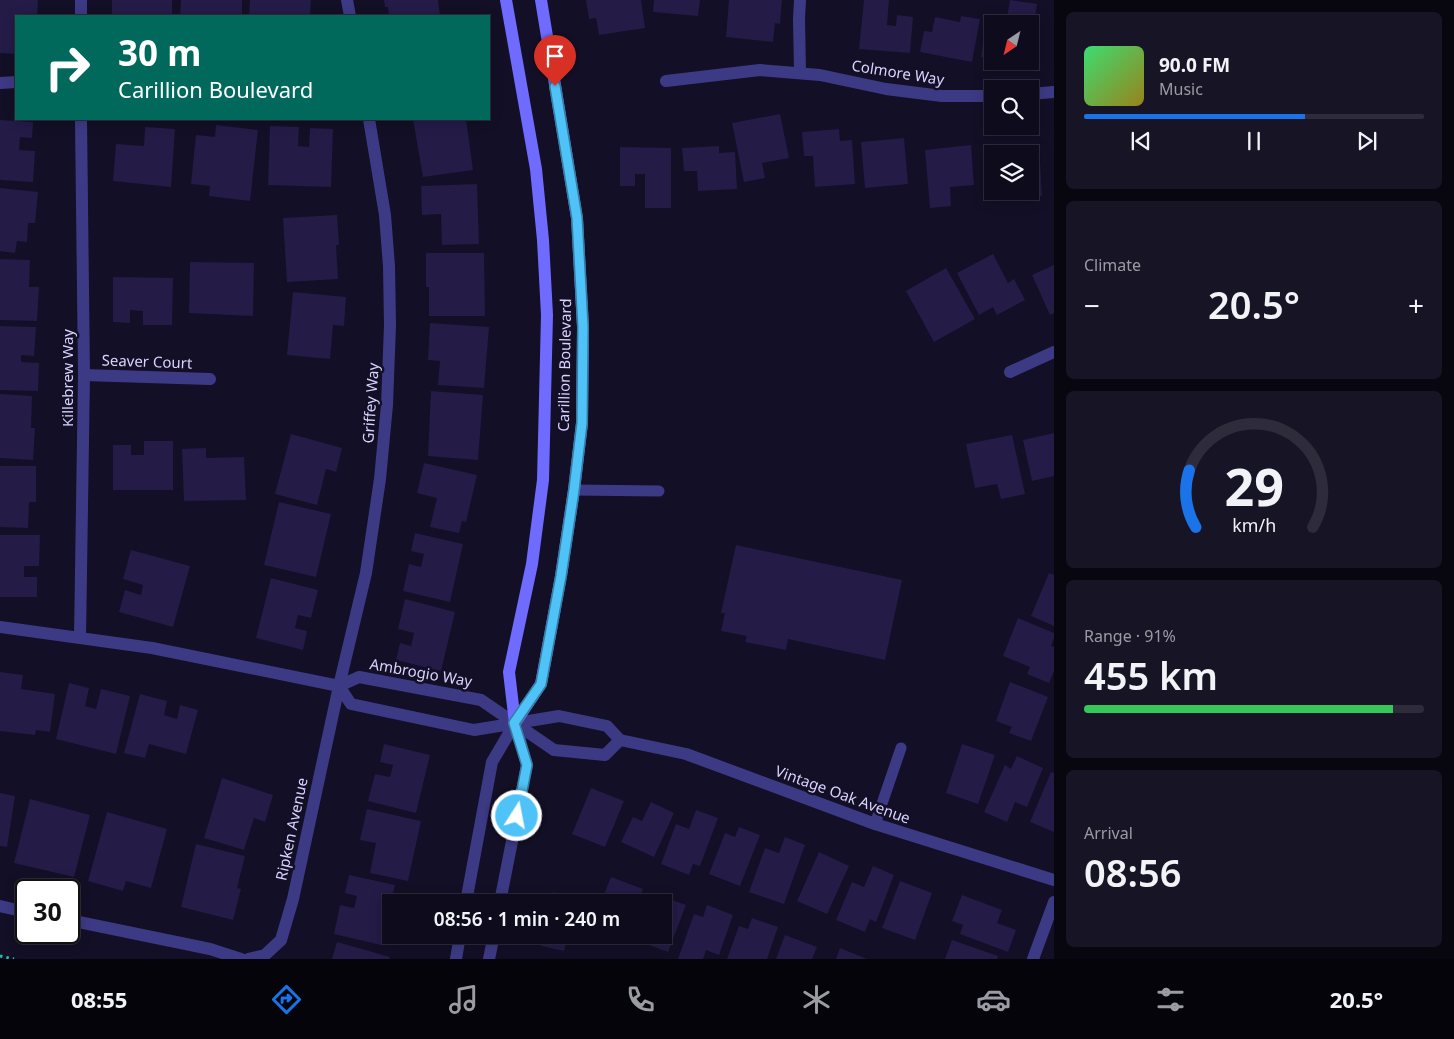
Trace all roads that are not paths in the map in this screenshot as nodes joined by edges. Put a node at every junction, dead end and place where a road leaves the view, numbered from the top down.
1 (81, 0) edge
2 (348, 0) edge
3 (506, 0) edge
4 (541, 0) edge
5 (800, 0) edge
6 (81, 15) edge
7 (350, 15) edge
8 (800, 72) junction
9 (666, 81) dead end
10 (0, 82) edge
11 (15, 82) edge
12 (1054, 92) edge
13 (1039, 93) edge
14 (984, 96) edge
15 (81, 120) edge
16 (369, 120) edge
17 (1054, 352) edge
18 (1010, 372) dead end
19 (84, 375) junction
20 (210, 379) dead end
21 (574, 490) junction
22 (659, 491) dead end
23 (0, 627) edge
24 (80, 638) junction
25 (339, 686) junction
26 (514, 723) junction
27 (620, 740) junction
28 (901, 748) dead end
29 (875, 824) junction
30 (1054, 880) edge
31 (467, 894) edge
32 (502, 894) edge
33 (1054, 902) edge
34 (0, 906) edge
35 (15, 909) edge
36 (80, 922) edge
37 (458, 944) edge
38 (492, 944) edge
39 (242, 959) edge
40 (248, 959) edge
41 (456, 959) edge
42 (489, 959) edge
43 (1033, 959) edge

1 - 6 street
2 - 7 street
3 - 26 street, Carillion Boulevard
4 - 21 street, Carillion Boulevard
5 - 8 street
8 - 9 street, Colmore Way
8 - 14 street, Colmore Way
10 - 11 street
12 - 13 street
15 - 19 street, Killebrew Way
16 - 25 street, Griffey Way
17 - 18 street
19 - 20 street, Seaver Court
19 - 24 street, Killebrew Way
21 - 22 lane
21 - 26 street, Carillion Boulevard
23 - 24 street
24 - 25 street
25 - 26 street, Ambrogio Way
25 - 26 street
25 - 40 street, Ripken Avenue
26 - 27 street, Vintage Oak Avenue
26 - 27 street
26 - 31 street, Carillion Boulevard
26 - 32 street, Carillion Boulevard
27 - 29 street, Vintage Oak Avenue
28 - 29 lane
29 - 30 street, Vintage Oak Avenue
33 - 43 street
34 - 35 street
36 - 39 street
37 - 41 street
38 - 42 street

